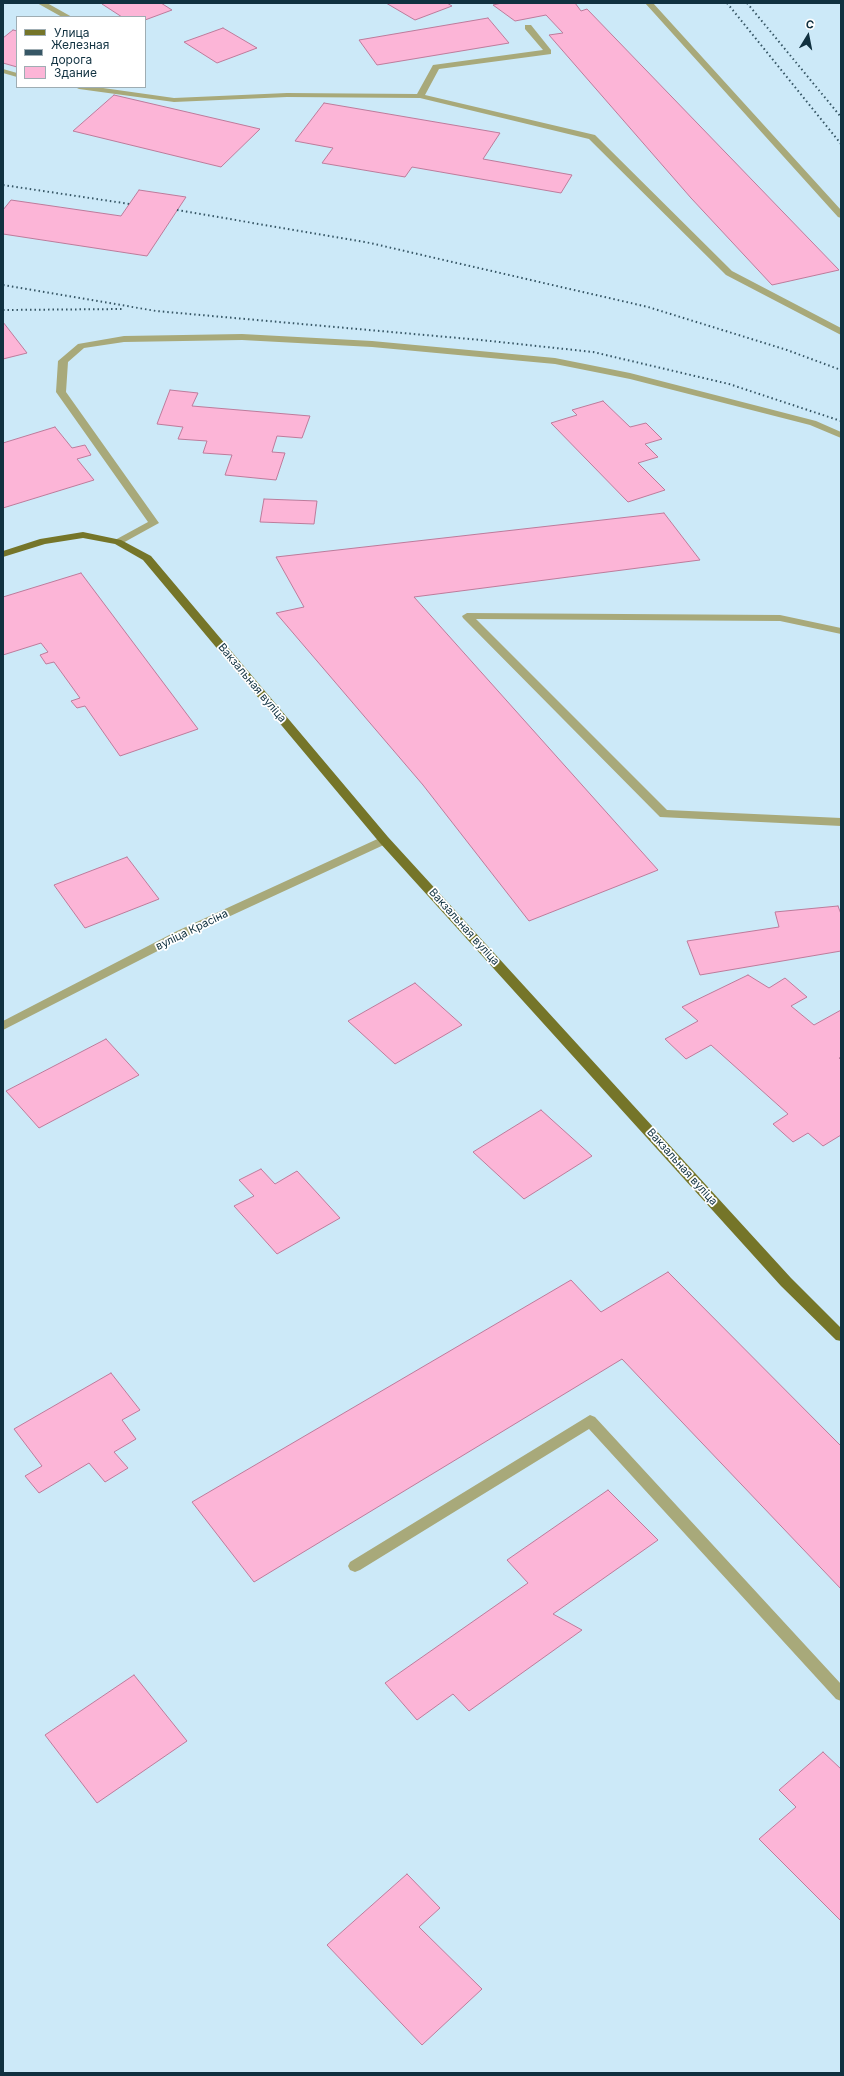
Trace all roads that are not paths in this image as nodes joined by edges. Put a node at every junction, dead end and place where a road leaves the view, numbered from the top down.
1 (41, 3) edge
2 (649, 3) edge
3 (66, 16) edge
4 (528, 27) dead end
5 (3, 71) edge
6 (16, 75) edge
7 (86, 88) edge
8 (420, 96) junction
9 (841, 215) edge
10 (841, 332) edge
11 (841, 435) edge
12 (118, 542) junction
13 (3, 554) edge
14 (841, 631) edge
15 (841, 822) edge
16 (384, 840) junction
17 (3, 1026) edge
18 (841, 1336) edge
19 (355, 1566) dead end
20 (841, 1694) edge

1 - 3 street
2 - 9 street
4 - 8 street
5 - 6 street
7 - 8 street
8 - 10 street
11 - 12 street
12 - 13 main road, Вакзальная вуліца
12 - 16 main road, Вакзальная вуліца
14 - 15 street
16 - 17 street, вуліца Красіна
16 - 18 main road, Вакзальная вуліца
19 - 20 street

